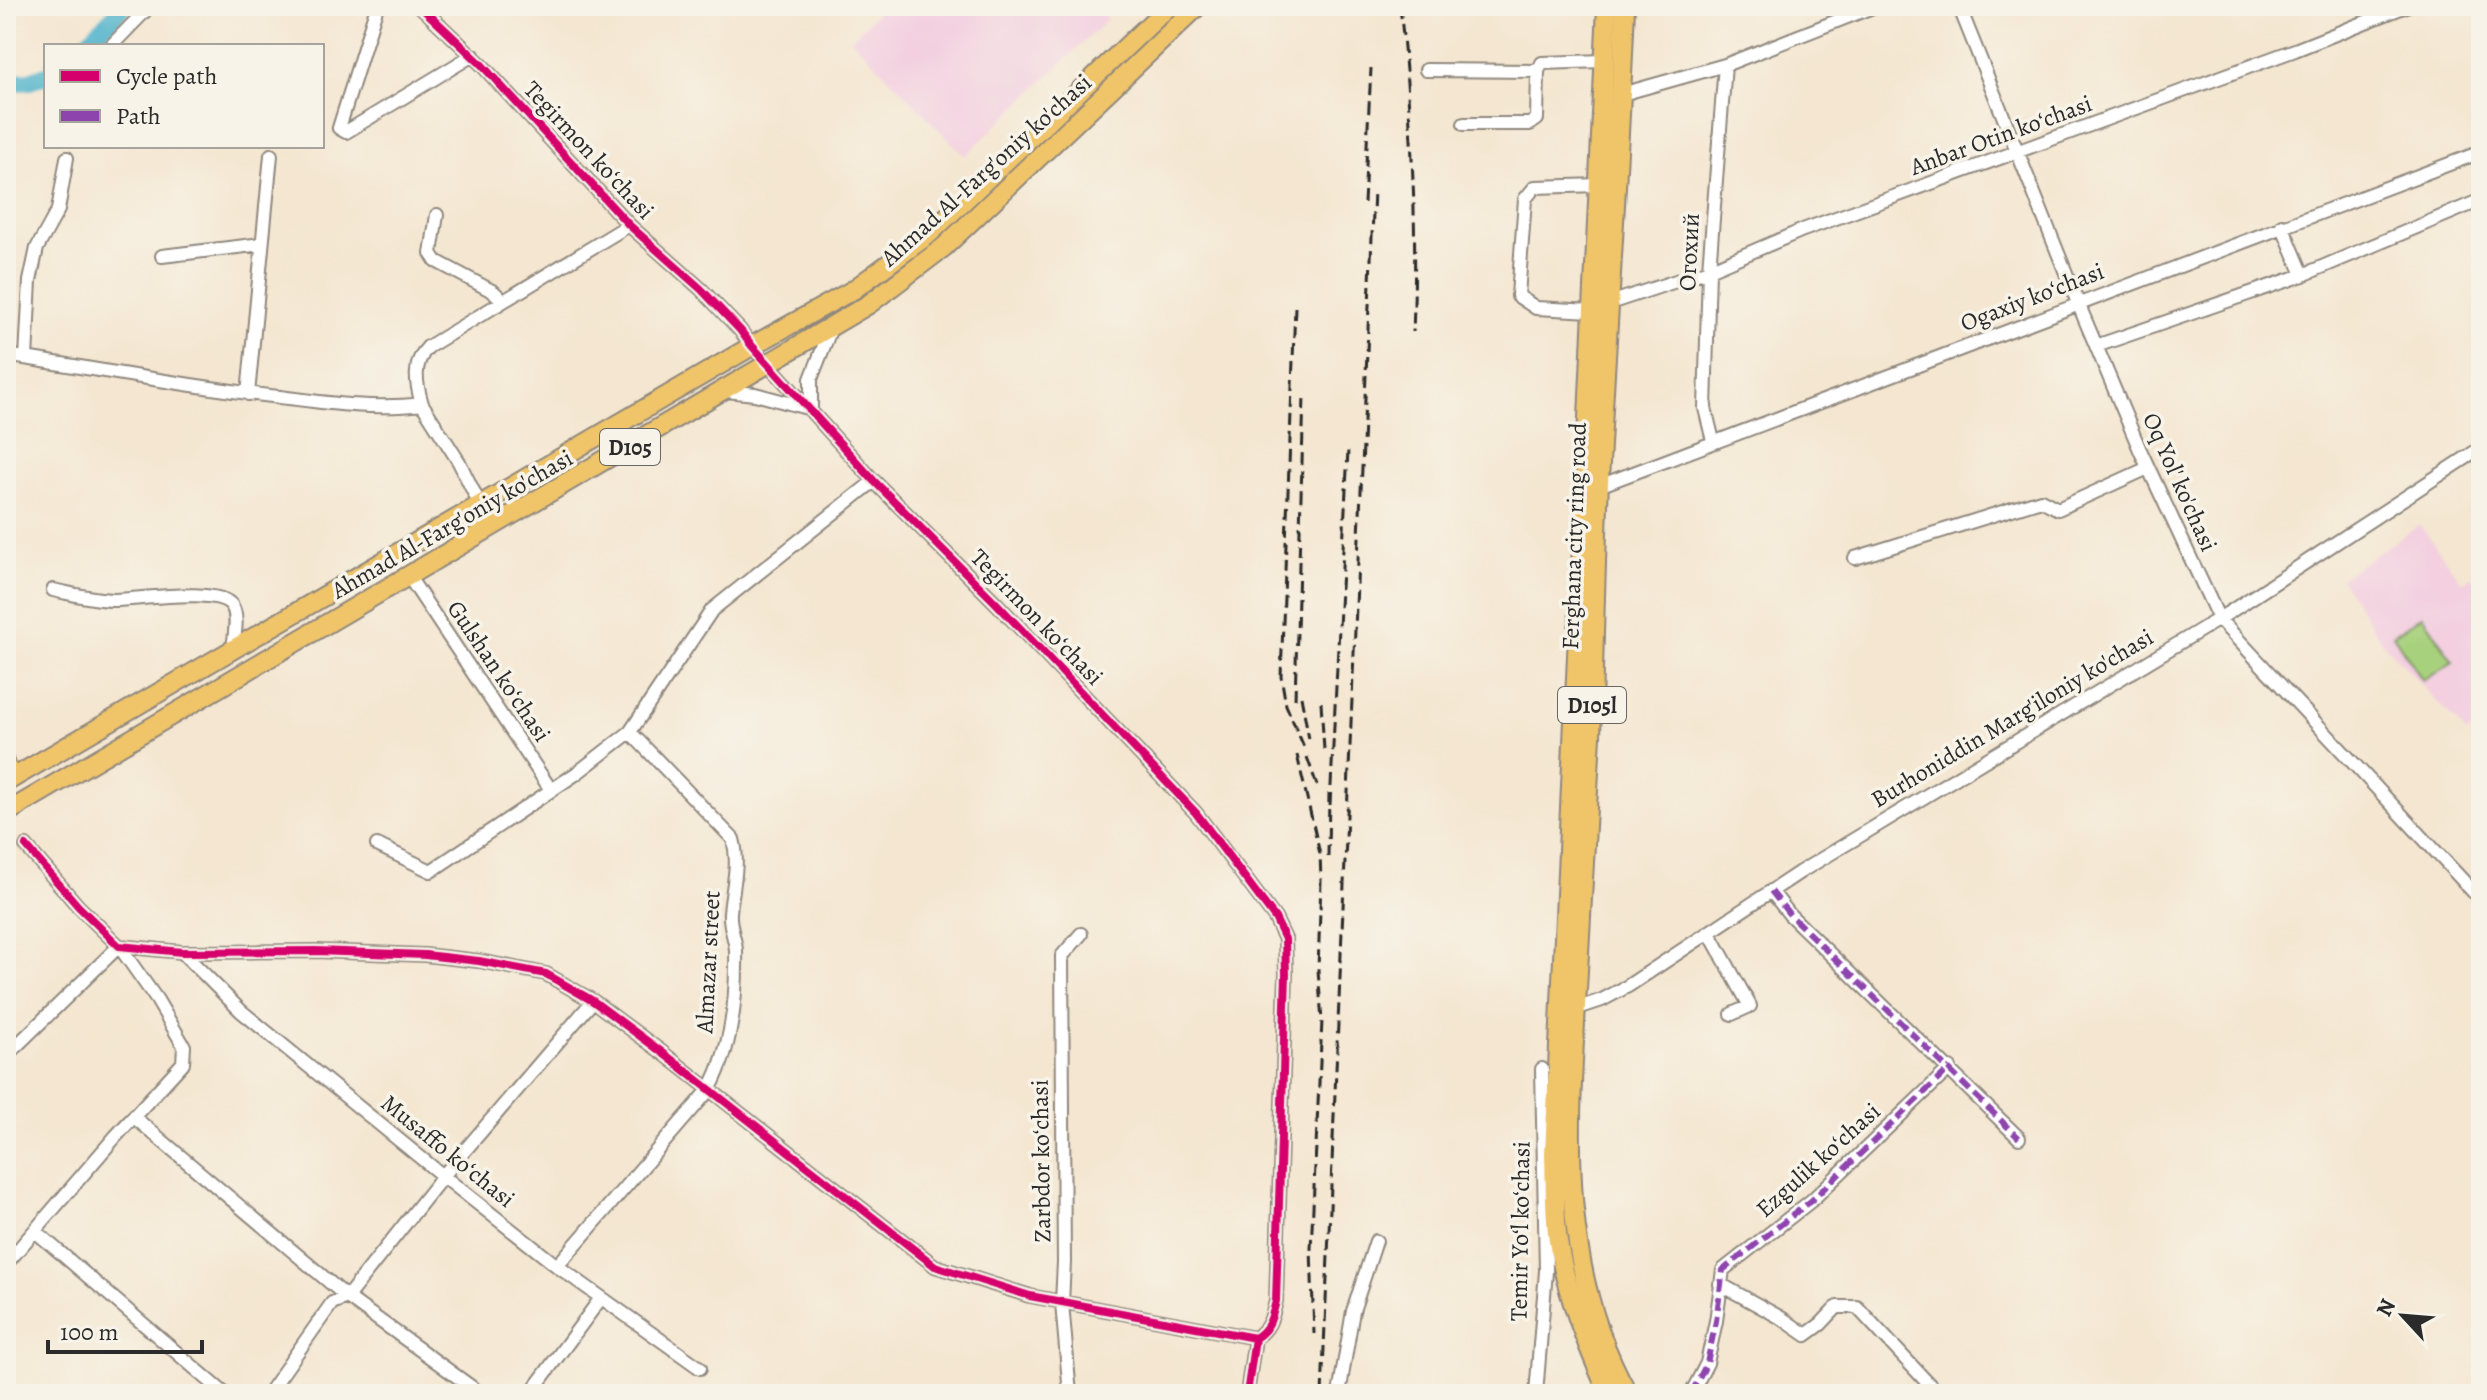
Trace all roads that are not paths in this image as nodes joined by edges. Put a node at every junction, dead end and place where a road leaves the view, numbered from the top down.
1 (150, 6) edge
2 (377, 6) edge
3 (420, 6) edge
4 (1169, 6) edge
5 (1198, 6) edge
6 (1607, 6) edge
7 (1625, 6) edge
8 (1875, 6) edge
9 (1959, 6) edge
10 (2406, 6) edge
11 (113, 44) edge
12 (473, 55) junction
13 (1604, 61) junction
14 (1725, 65) junction
15 (1426, 70) dead end
16 (1538, 71) junction
17 (1612, 96) junction
18 (1464, 124) dead end
19 (2018, 152) junction
20 (2481, 152) edge
21 (271, 155) dead end
22 (67, 158) dead end
23 (1599, 185) junction
24 (2481, 200) edge
25 (437, 215) dead end
26 (629, 225) junction
27 (2282, 225) junction
28 (262, 244) junction
29 (162, 256) dead end
30 (1709, 270) junction
31 (2303, 275) junction
32 (503, 301) junction
33 (2078, 303) junction
34 (1601, 307) junction
35 (831, 328) junction
36 (752, 346) junction
37 (2096, 346) junction
38 (6, 355) edge
39 (26, 358) junction
40 (770, 365) junction
41 (726, 391) junction
42 (248, 394) junction
43 (422, 404) junction
44 (811, 409) junction
45 (1713, 441) junction
46 (2481, 448) edge
47 (2148, 468) junction
48 (874, 481) junction
49 (1599, 486) junction
50 (480, 505) junction
51 (1855, 558) dead end
52 (409, 577) junction
53 (53, 590) dead end
54 (2219, 619) junction
55 (233, 649) junction
56 (630, 732) junction
57 (8, 774) edge
58 (551, 790) junction
59 (29, 799) junction
60 (6, 813) edge
61 (377, 845) dead end
62 (26, 846) dead end
63 (1771, 891) junction
64 (2481, 900) edge
65 (1709, 932) junction
66 (1081, 934) dead end
67 (119, 946) junction
68 (182, 952) junction
69 (593, 1001) junction
70 (1567, 1011) junction
71 (1732, 1014) dead end
72 (6, 1056) edge
73 (1950, 1068) junction
74 (1542, 1069) dead end
75 (709, 1090) junction
76 (134, 1117) junction
77 (2019, 1138) dead end
78 (443, 1176) junction
79 (35, 1231) junction
80 (1376, 1241) dead end
81 (6, 1264) edge
82 (557, 1266) junction
83 (1720, 1284) junction
84 (347, 1297) junction
85 (601, 1298) junction
86 (1062, 1303) junction
87 (1255, 1338) junction
88 (700, 1368) dead end
89 (225, 1394) edge
90 (268, 1394) edge
91 (481, 1394) edge
92 (530, 1394) edge
93 (1070, 1394) edge
94 (1247, 1394) edge
95 (1339, 1394) edge
96 (1536, 1394) edge
97 (1609, 1394) edge
98 (1628, 1394) edge
99 (1691, 1394) edge
100 (1938, 1394) edge

1 - 11 street
2 - 12 street
3 - 12 street, Tegirmon koʻchasi
4 - 36 highway, Ahmad Al-Farg'oniy ko'chasi / D105
5 - 35 highway, Ahmad Al-Farg'oniy ko'chasi / D105
6 - 13 highway, Ferghana city ring road / D105l
7 - 17 highway, Ferghana city ring road / D105l
8 - 14 street
9 - 19 street, Oq Yol' ko'chasi
10 - 19 street, Anbar Otin koʻchasi
12 - 26 street, Tegirmon koʻchasi
13 - 16 street
13 - 17 highway, Ferghana city ring road / D105l
14 - 17 street
14 - 30 street, Огохий
15 - 16 street
16 - 18 street
17 - 23 highway, Ferghana city ring road / D105l
17 - 34 highway, Ferghana city ring road / D105l
19 - 30 street, Anbar Otin koʻchasi
19 - 33 street, Oq Yol' ko'chasi
20 - 27 street, Ogaxiy koʻchasi
21 - 28 street
22 - 39 street
23 - 34 highway, Ferghana city ring road / D105l
23 - 34 street
24 - 31 street
25 - 32 street
26 - 32 street
26 - 36 street, Tegirmon koʻchasi
27 - 31 street
27 - 33 street, Ogaxiy koʻchasi
28 - 29 street
28 - 42 street
30 - 34 street, Anbar Otin koʻchasi
30 - 45 street, Огохий
31 - 37 street
32 - 43 street
33 - 37 street, Oq Yol' ko'chasi
33 - 45 street, Ogaxiy koʻchasi
34 - 49 highway, Ferghana city ring road / D105l
34 - 70 highway, Ferghana city ring road / D105l
35 - 40 highway, Ahmad Al-Farg'oniy ko'chasi / D105
35 - 44 street
36 - 40 street, Tegirmon koʻchasi
36 - 50 highway, Ahmad Al-Farg'oniy ko'chasi / D105
37 - 47 street, Oq Yol' ko'chasi
38 - 39 street
39 - 42 street
40 - 41 highway, Ahmad Al-Farg'oniy ko'chasi / D105
40 - 44 street, Tegirmon koʻchasi
41 - 44 street
41 - 52 highway, Ahmad Al-Farg'oniy ko'chasi / D105
42 - 43 street
43 - 50 street
44 - 48 street, Tegirmon koʻchasi
45 - 49 street, Ogaxiy koʻchasi
46 - 54 street, Burhoniddin Marg'iloniy ko'chasi
47 - 51 street
47 - 54 street, Oq Yol' ko'chasi
48 - 56 street
48 - 87 street, Tegirmon koʻchasi
49 - 70 highway, Ferghana city ring road / D105l
50 - 55 highway, Ahmad Al-Farg'oniy ko'chasi / D105
52 - 58 street, Gulshan koʻchasi
52 - 59 highway, Ahmad Al-Farg'oniy ko'chasi / D105
53 - 55 street
54 - 63 street, Burhoniddin Marg'iloniy ko'chasi
54 - 64 street, Oq Yol' ko'chasi
55 - 57 highway, Ahmad Al-Farg'oniy ko'chasi / D105
56 - 58 street
56 - 75 street, Almazar street
57 - 59 highway
58 - 61 street
59 - 60 highway, Ahmad Al-Farg'oniy ko'chasi / D105
62 - 67 street
63 - 65 street, Burhoniddin Marg'iloniy ko'chasi
63 - 73 street
65 - 70 street, Burhoniddin Marg'iloniy ko'chasi
65 - 71 street
66 - 86 street, Zarbdor koʻchasi
67 - 68 street
67 - 72 street
67 - 76 street
68 - 69 street
68 - 78 street, Musaffo koʻchasi
69 - 75 street
69 - 78 street
70 - 97 highway, Ferghana city ring road / D105l
70 - 98 highway, Ferghana city ring road / D105l
73 - 77 street
73 - 83 street, Ezgulik koʻchasi
74 - 96 street, Temir Yoʻl koʻchasi
75 - 82 street, Almazar street
75 - 86 street
76 - 79 street
76 - 84 street
78 - 82 street, Musaffo koʻchasi
78 - 84 street
79 - 81 street
79 - 89 street
80 - 95 street
82 - 85 street, Musaffo koʻchasi
83 - 99 street
83 - 100 street
84 - 90 street
84 - 91 street
85 - 88 street, Musaffo koʻchasi
85 - 92 street
86 - 87 street
86 - 93 street, Zarbdor koʻchasi
87 - 94 street, Tegirmon koʻchasi

